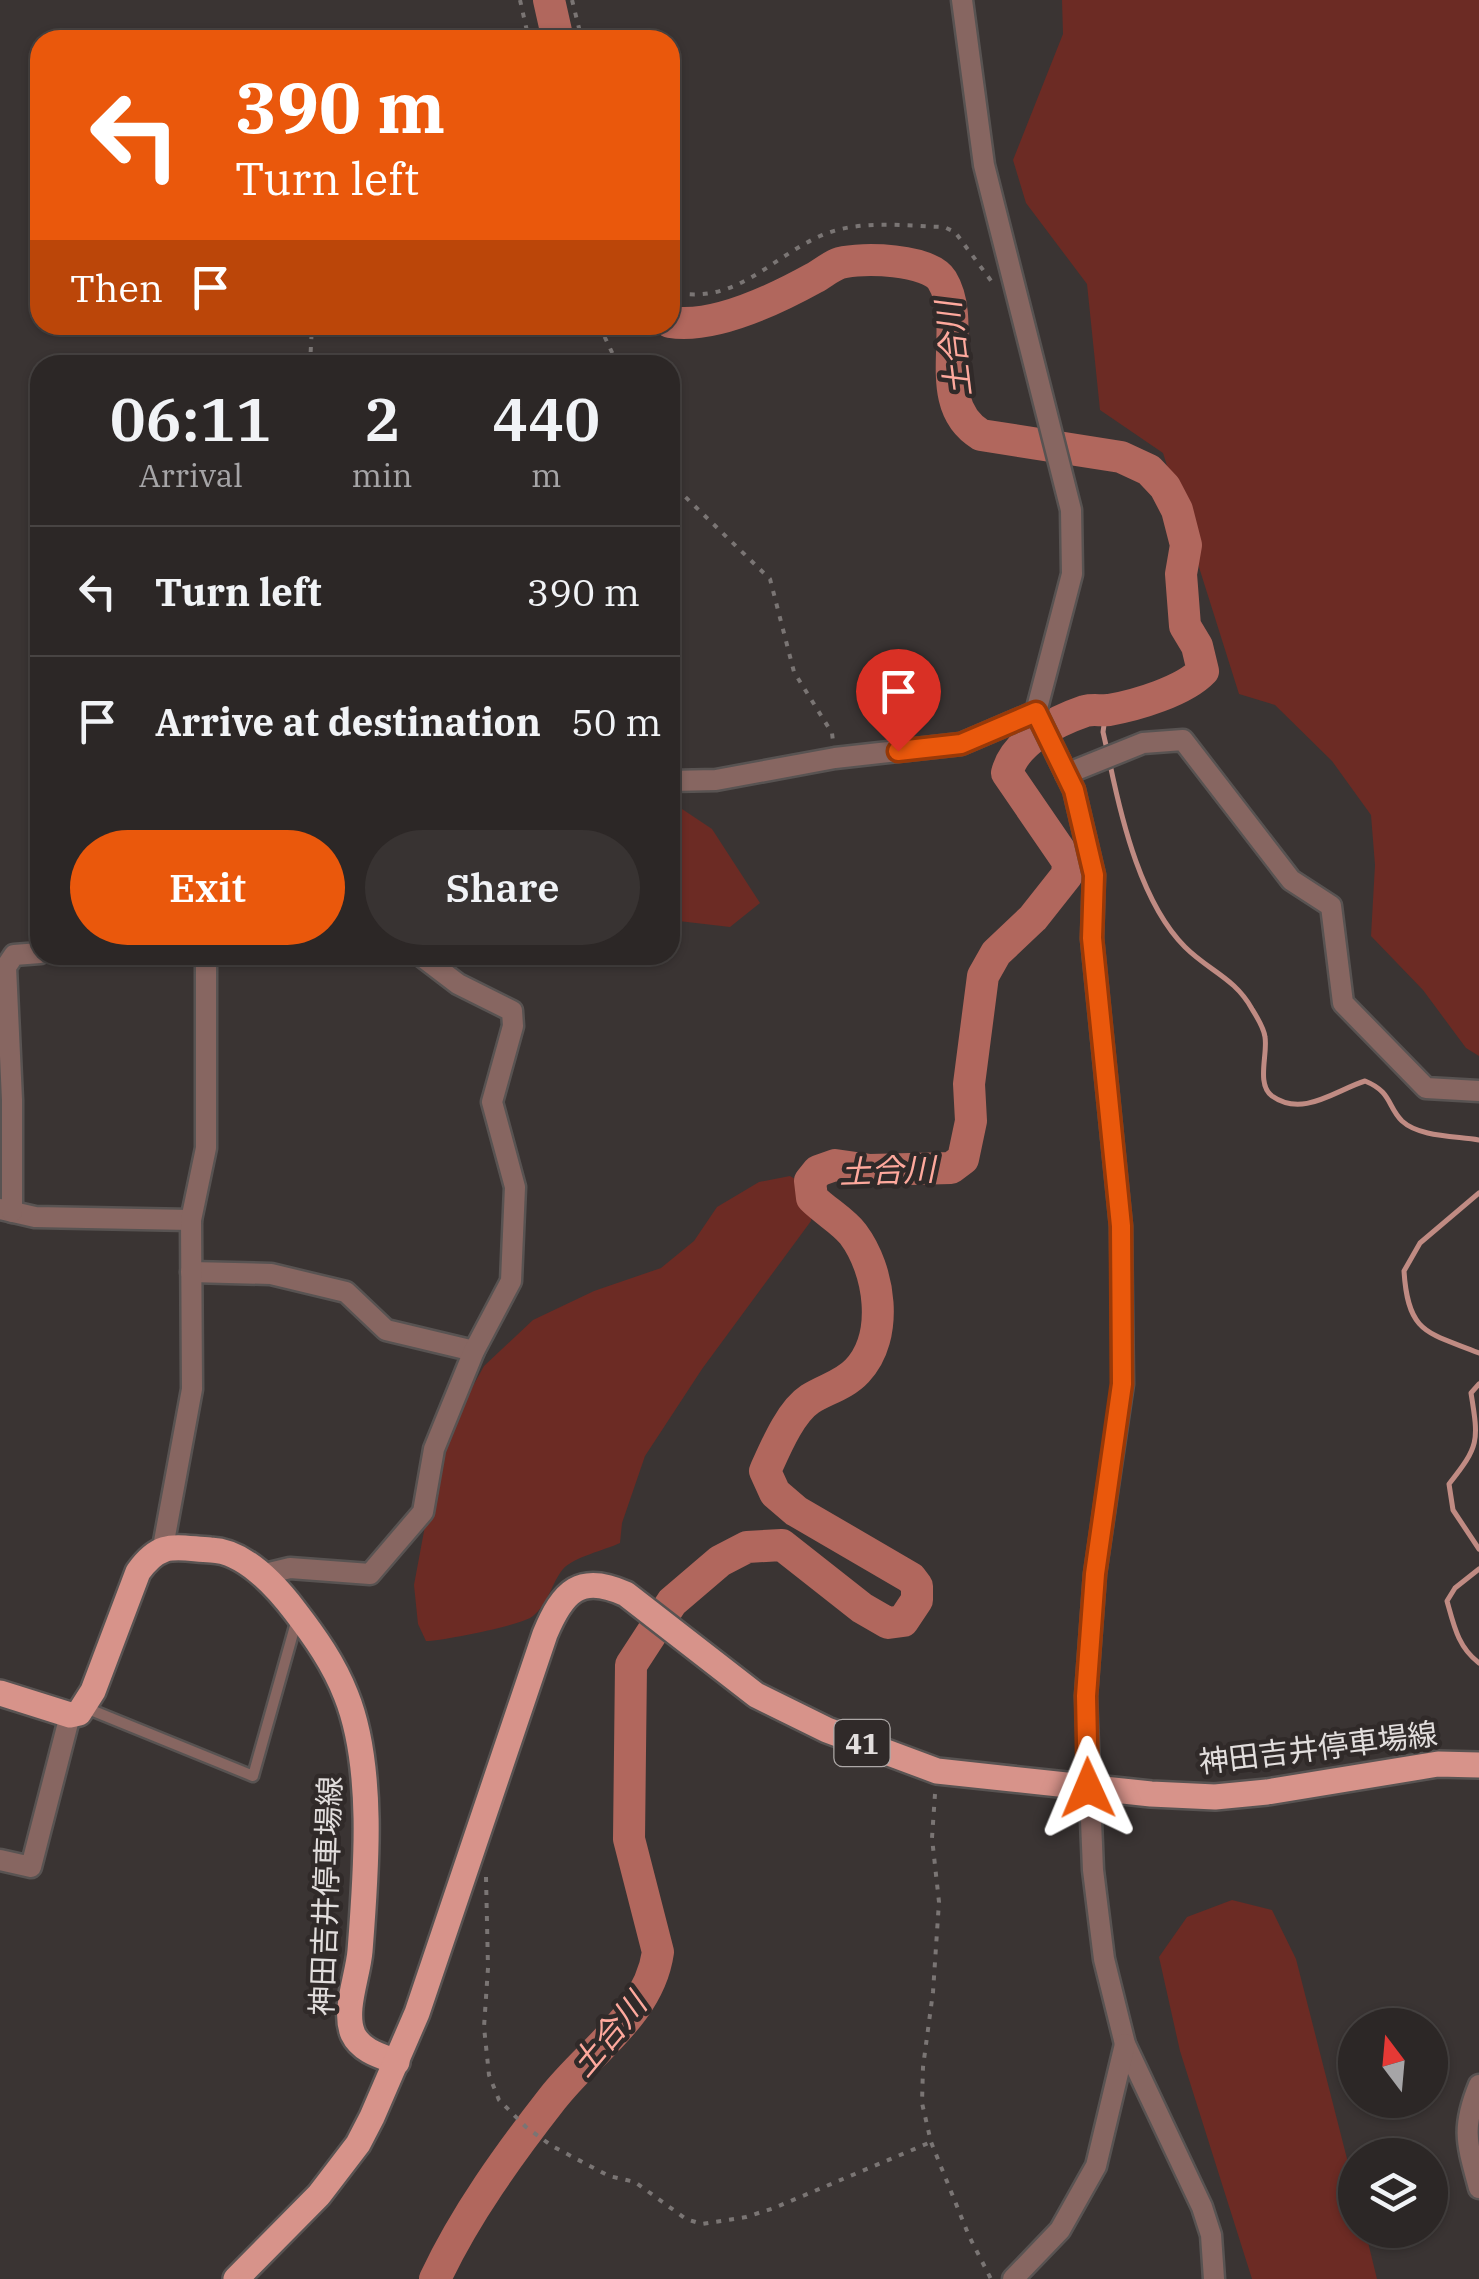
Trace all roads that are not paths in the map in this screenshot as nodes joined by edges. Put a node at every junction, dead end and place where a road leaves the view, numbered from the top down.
1 (962, 0) edge
2 (1036, 712) junction
3 (1066, 774) junction
4 (680, 780) edge
5 (30, 954) edge
6 (206, 965) edge
7 (433, 965) edge
8 (1479, 1091) edge
9 (6, 1210) edge
10 (191, 1220) junction
11 (191, 1272) junction
12 (474, 1351) junction
13 (163, 1547) junction
14 (261, 1575) junction
15 (298, 1615) junction
16 (0, 1692) edge
17 (78, 1711) junction
18 (1476, 1767) edge
19 (1088, 1788) junction
20 (0, 1860) edge
21 (1125, 2044) junction
22 (397, 2062) junction
23 (1479, 2085) edge
24 (1479, 2188) edge
25 (236, 2279) edge
26 (1013, 2279) edge
27 (1214, 2279) edge

1 - 2 street
2 - 3 street
2 - 4 street
3 - 8 street
3 - 19 street
5 - 9 street
6 - 10 street
7 - 12 street
9 - 10 street
10 - 11 street
11 - 12 street
11 - 13 street
12 - 14 street
13 - 14 main road, 神田吉井停車場線
13 - 17 main road
14 - 15 main road, 神田吉井停車場線
15 - 17 lane
15 - 22 main road, 神田吉井停車場線
16 - 17 main road
17 - 20 street
18 - 19 main road, 神田吉井停車場線 / 41
19 - 21 street
19 - 22 main road, 神田吉井停車場線 / 41
21 - 26 street
21 - 27 street
22 - 25 main road, 神田吉井停車場線 / 41
23 - 24 street

